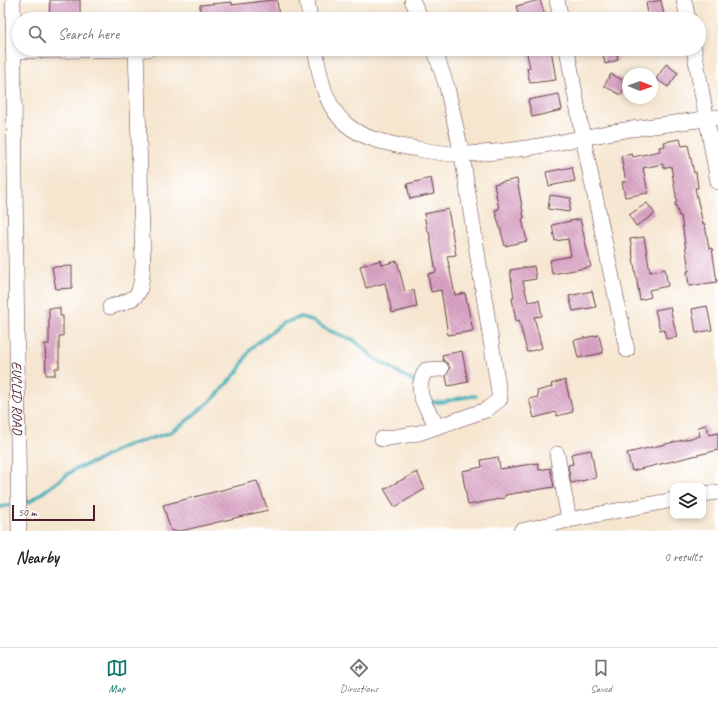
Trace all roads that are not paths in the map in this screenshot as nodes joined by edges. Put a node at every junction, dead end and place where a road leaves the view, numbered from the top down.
1 (13, 0) edge
2 (308, 0) edge
3 (412, 0) edge
4 (557, 0) edge
5 (684, 0) edge
6 (13, 12) edge
7 (309, 12) edge
8 (417, 12) edge
9 (560, 12) edge
10 (687, 12) edge
11 (13, 56) edge
12 (142, 56) edge
13 (316, 56) edge
14 (436, 56) edge
15 (568, 56) edge
16 (696, 56) edge
17 (712, 118) edge
18 (583, 138) junction
19 (462, 154) junction
20 (718, 182) edge
21 (110, 307) dead end
22 (627, 350) dead end
23 (441, 369) dead end
24 (437, 426) junction
25 (382, 439) dead end
26 (556, 454) dead end
27 (718, 492) edge
28 (706, 494) edge
29 (670, 501) edge
30 (569, 520) junction
31 (19, 531) edge
32 (521, 531) edge

1 - 6 street, EUCLID ROAD
2 - 7 street
3 - 8 street
4 - 9 street
5 - 10 street
11 - 31 street, EUCLID ROAD
12 - 21 street
13 - 19 street
14 - 19 street
15 - 18 street
16 - 17 street
17 - 18 street
17 - 20 street
18 - 19 street
18 - 22 street
19 - 24 street
23 - 24 street
24 - 25 street
26 - 30 street
27 - 28 street
29 - 30 street
30 - 32 street

